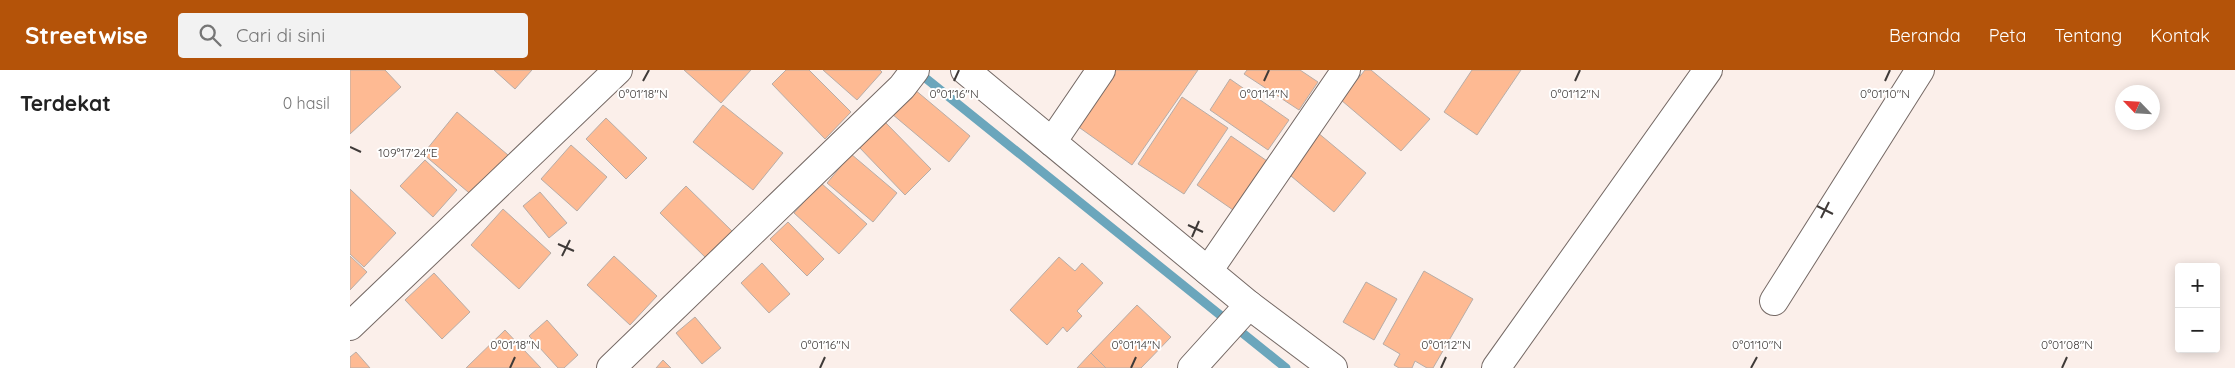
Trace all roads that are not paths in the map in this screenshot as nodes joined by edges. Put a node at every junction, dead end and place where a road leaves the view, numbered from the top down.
1 (618, 70) edge
2 (965, 70) edge
3 (1101, 70) edge
4 (1346, 70) edge
5 (1708, 70) edge
6 (1920, 70) edge
7 (908, 78) edge
8 (1052, 142) junction
9 (1208, 271) junction
10 (1774, 301) dead end
11 (1239, 317) junction
12 (350, 326) edge
13 (611, 368) edge
14 (1192, 368) edge
15 (1333, 368) edge
16 (1496, 368) edge

1 - 12 street
2 - 8 street
3 - 8 street
4 - 9 street
5 - 16 street
6 - 10 street
7 - 13 street
8 - 9 street
9 - 11 street
11 - 14 street
11 - 15 street

